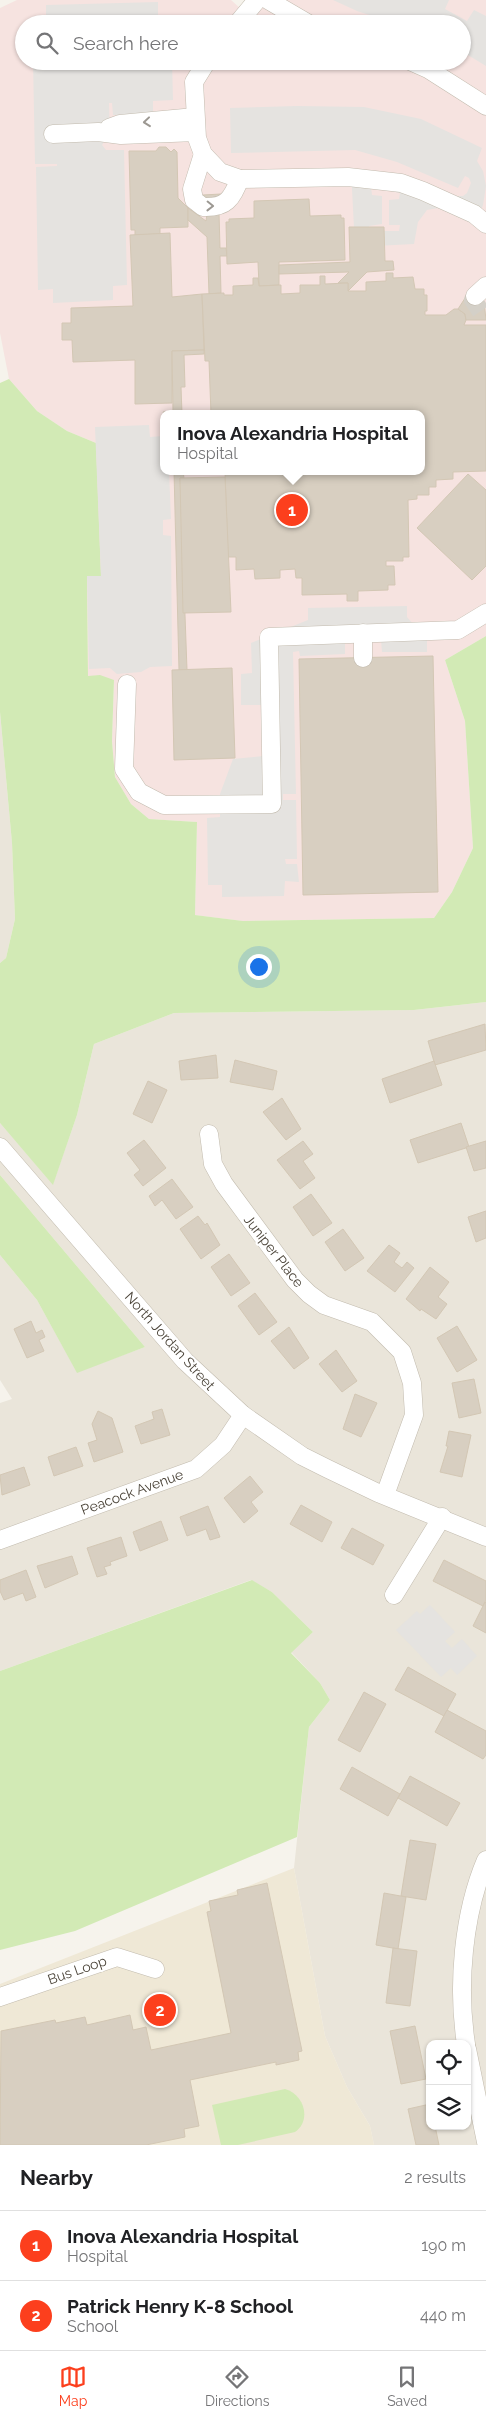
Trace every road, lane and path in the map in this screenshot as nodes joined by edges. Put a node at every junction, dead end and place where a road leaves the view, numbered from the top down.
1 (257, 0) edge
2 (268, 0) edge
3 (244, 15) edge
4 (294, 15) edge
5 (201, 70) edge
6 (438, 70) edge
7 (486, 106) edge
8 (196, 124) junction
9 (53, 134) dead end
10 (203, 154) junction
11 (240, 179) junction
12 (486, 224) edge
13 (486, 613) edge
14 (363, 634) junction
15 (363, 658) dead end
16 (127, 684) dead end
17 (209, 1134) dead end
18 (0, 1147) edge
19 (243, 1415) junction
20 (385, 1495) junction
21 (442, 1517) junction
22 (486, 1537) edge
23 (0, 1540) edge
24 (394, 1595) dead end
25 (486, 1860) edge
26 (155, 1969) dead end
27 (0, 1997) edge
28 (466, 2040) edge
29 (471, 2069) edge
30 (486, 2142) edge

1 - 3 street
2 - 4 street
5 - 8 street
6 - 7 street
8 - 9 street
8 - 10 street
10 - 11 street
10 -> 11 street
11 - 12 street
13 - 14 street
14 - 15 street
14 - 16 street
17 - 20 street, Juniper Place
18 - 19 street, North Jordan Street
19 - 20 street, North Jordan Street
19 - 23 street, Peacock Avenue
20 - 21 street, North Jordan Street
21 - 22 street, North Jordan Street
21 - 24 street
25 - 28 street
26 - 27 street, Bus Loop
29 - 30 street

